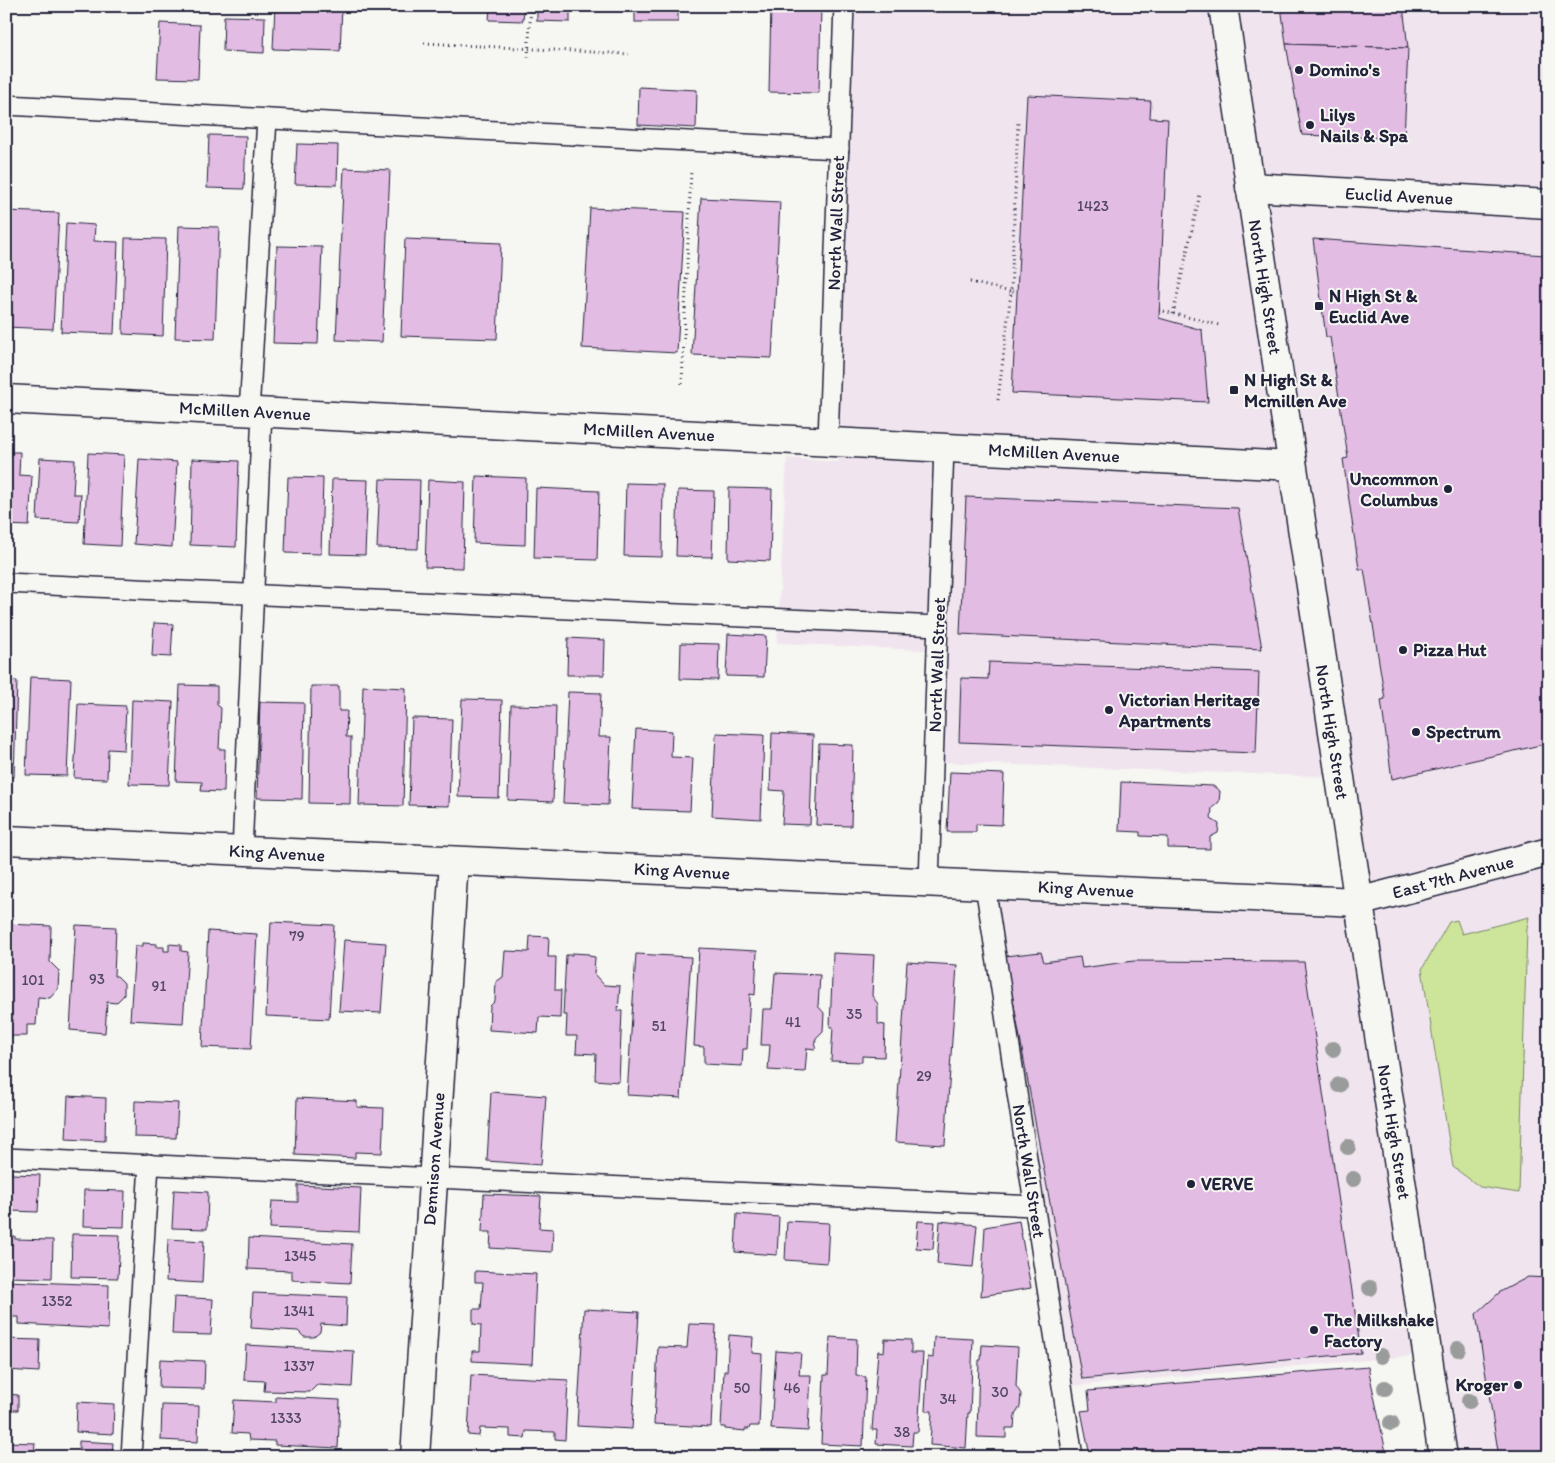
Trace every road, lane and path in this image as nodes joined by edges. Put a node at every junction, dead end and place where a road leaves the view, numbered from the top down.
1 (530, 6) edge
2 (844, 6) edge
3 (1223, 6) edge
4 (424, 43) dead end
5 (529, 48) junction
6 (628, 54) dead end
7 (528, 57) dead end
8 (6, 105) edge
9 (267, 119) junction
10 (1018, 121) dead end
11 (839, 149) junction
12 (691, 168) dead end
13 (1250, 187) junction
14 (1200, 194) dead end
15 (1549, 204) edge
16 (970, 282) dead end
17 (1011, 292) junction
18 (1017, 292) dead end
19 (1159, 310) dead end
20 (1173, 314) junction
21 (1219, 325) dead end
22 (682, 384) dead end
23 (6, 398) edge
24 (998, 400) dead end
25 (256, 412) junction
26 (828, 440) junction
27 (944, 447) junction
28 (1292, 466) junction
29 (6, 583) edge
30 (254, 594) junction
31 (938, 626) junction
32 (6, 840) edge
33 (242, 851) junction
34 (1549, 852) edge
35 (454, 861) junction
36 (929, 882) junction
37 (985, 885) junction
38 (1358, 902) junction
39 (6, 1158) edge
40 (149, 1164) junction
41 (433, 1178) junction
42 (1034, 1206) junction
43 (131, 1457) edge
44 (415, 1457) edge
45 (1073, 1457) edge
46 (1443, 1457) edge

1 - 5 path
2 - 11 lane, North Wall Street
3 - 13 street, North High Street
4 - 5 path
5 - 6 path
5 - 7 path
8 - 9 lane
9 - 11 lane
9 - 25 lane
10 - 17 path
11 - 26 lane, North Wall Street
12 - 22 path
13 - 15 street, Euclid Avenue
13 - 28 street, North High Street
14 - 20 path
16 - 17 path
17 - 18 path
17 - 24 path
19 - 20 path
20 - 21 path
23 - 25 street, McMillen Avenue
25 - 26 street, McMillen Avenue
25 - 30 lane
26 - 27 street, McMillen Avenue
27 - 28 street, McMillen Avenue
27 - 31 lane, North Wall Street
28 - 38 street, North High Street
29 - 30 lane
30 - 31 lane
30 - 33 lane
31 - 36 lane, North Wall Street
32 - 33 street, King Avenue
33 - 35 street, King Avenue
34 - 38 street, East 7th Avenue
35 - 36 street, King Avenue
35 - 41 street, Dennison Avenue
36 - 37 street, King Avenue
37 - 38 street, King Avenue
37 - 42 lane, North Wall Street
38 - 46 street, North High Street
39 - 40 lane
40 - 41 lane
40 - 43 lane
41 - 42 lane
41 - 44 street, Dennison Avenue
42 - 45 lane, North Wall Street

